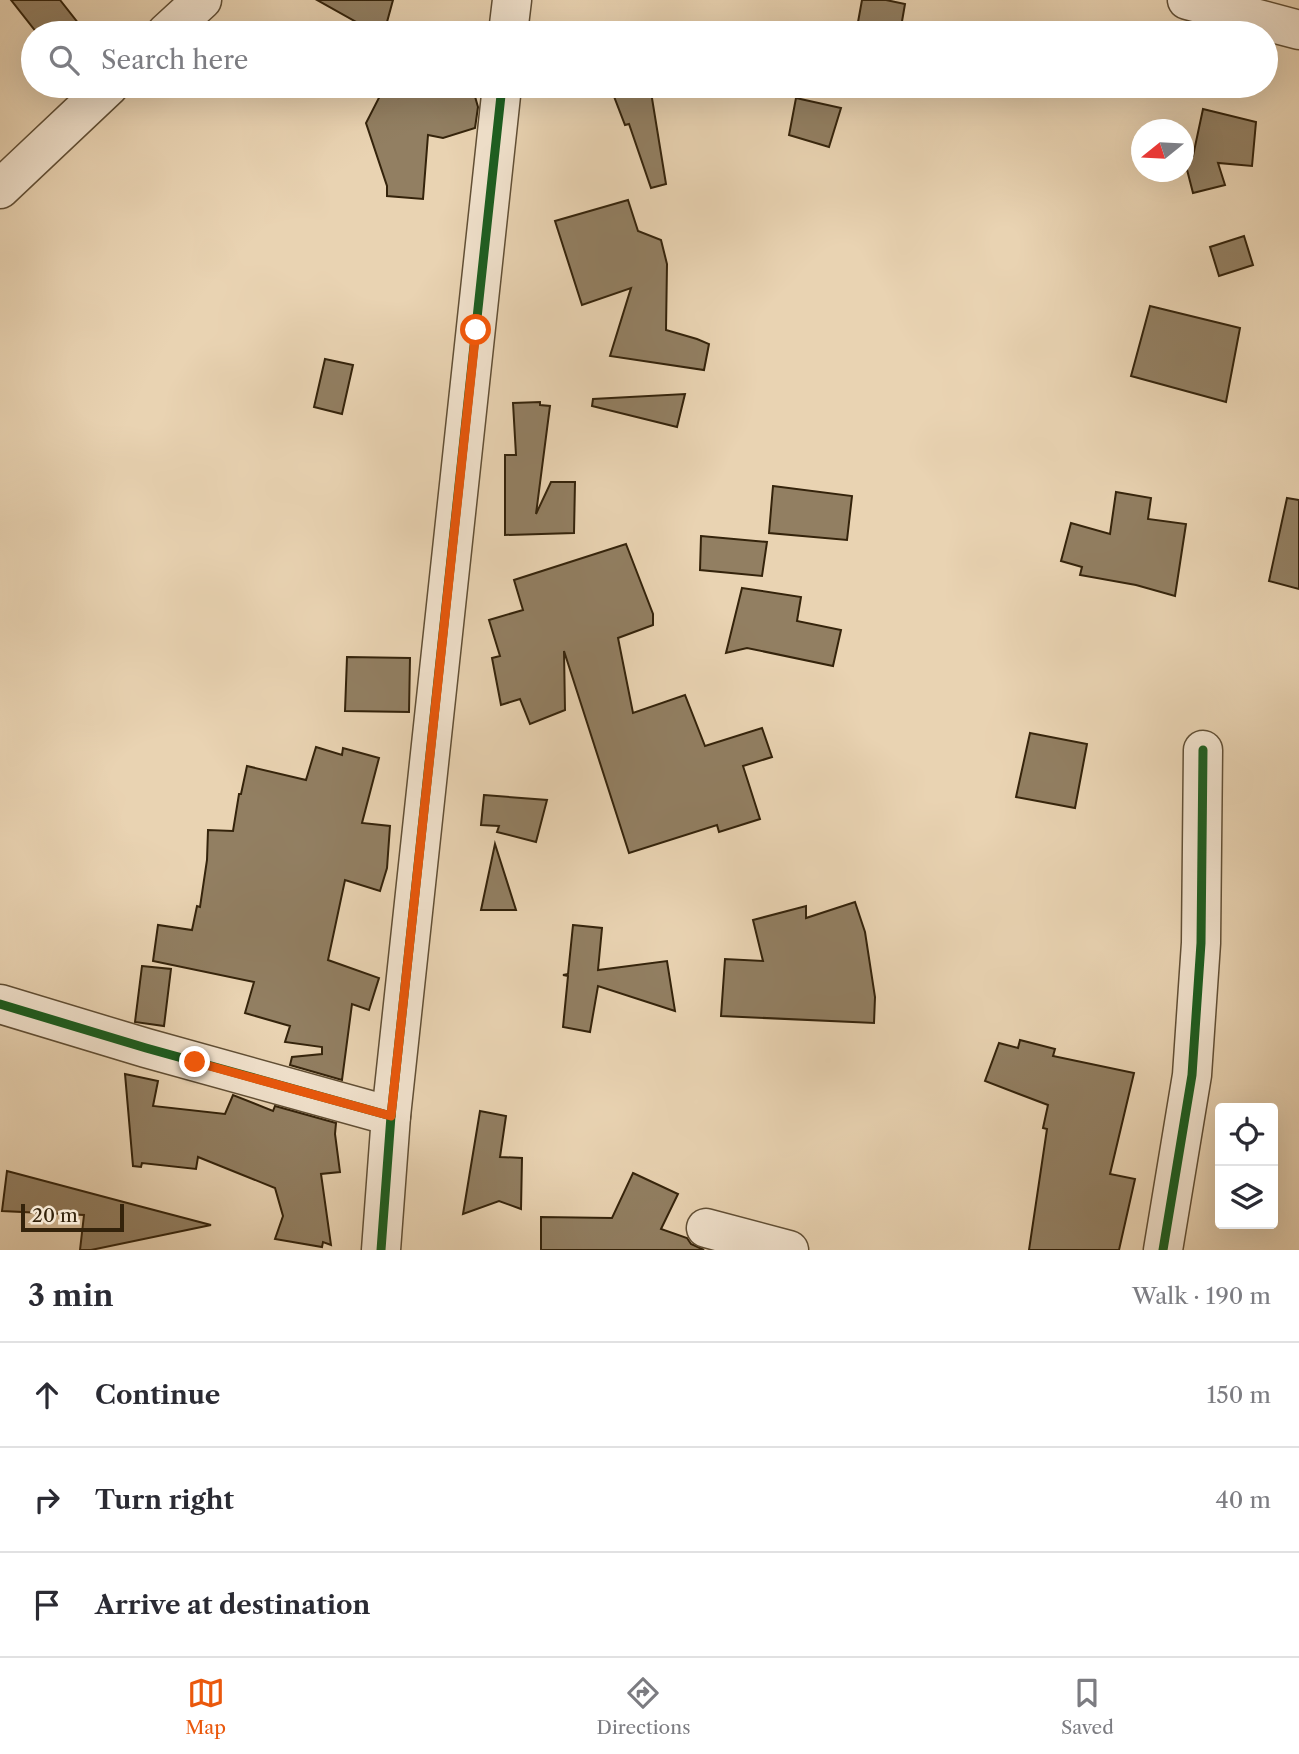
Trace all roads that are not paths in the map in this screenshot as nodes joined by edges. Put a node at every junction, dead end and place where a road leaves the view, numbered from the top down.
1 (202, 0) edge
2 (512, 0) edge
3 (1187, 0) edge
4 (179, 21) edge
5 (509, 21) edge
6 (1265, 21) edge
7 (1278, 24) edge
8 (1299, 30) edge
9 (96, 98) edge
10 (501, 98) edge
11 (0, 189) edge
12 (1203, 750) dead end
13 (0, 1004) edge
14 (391, 1116) junction
15 (706, 1228) dead end
16 (381, 1250) edge
17 (789, 1250) edge
18 (1163, 1250) edge

1 - 4 street
2 - 5 street
3 - 6 street
7 - 8 street
9 - 11 street
10 - 14 street
12 - 18 street
13 - 14 street
14 - 16 street
15 - 17 street

